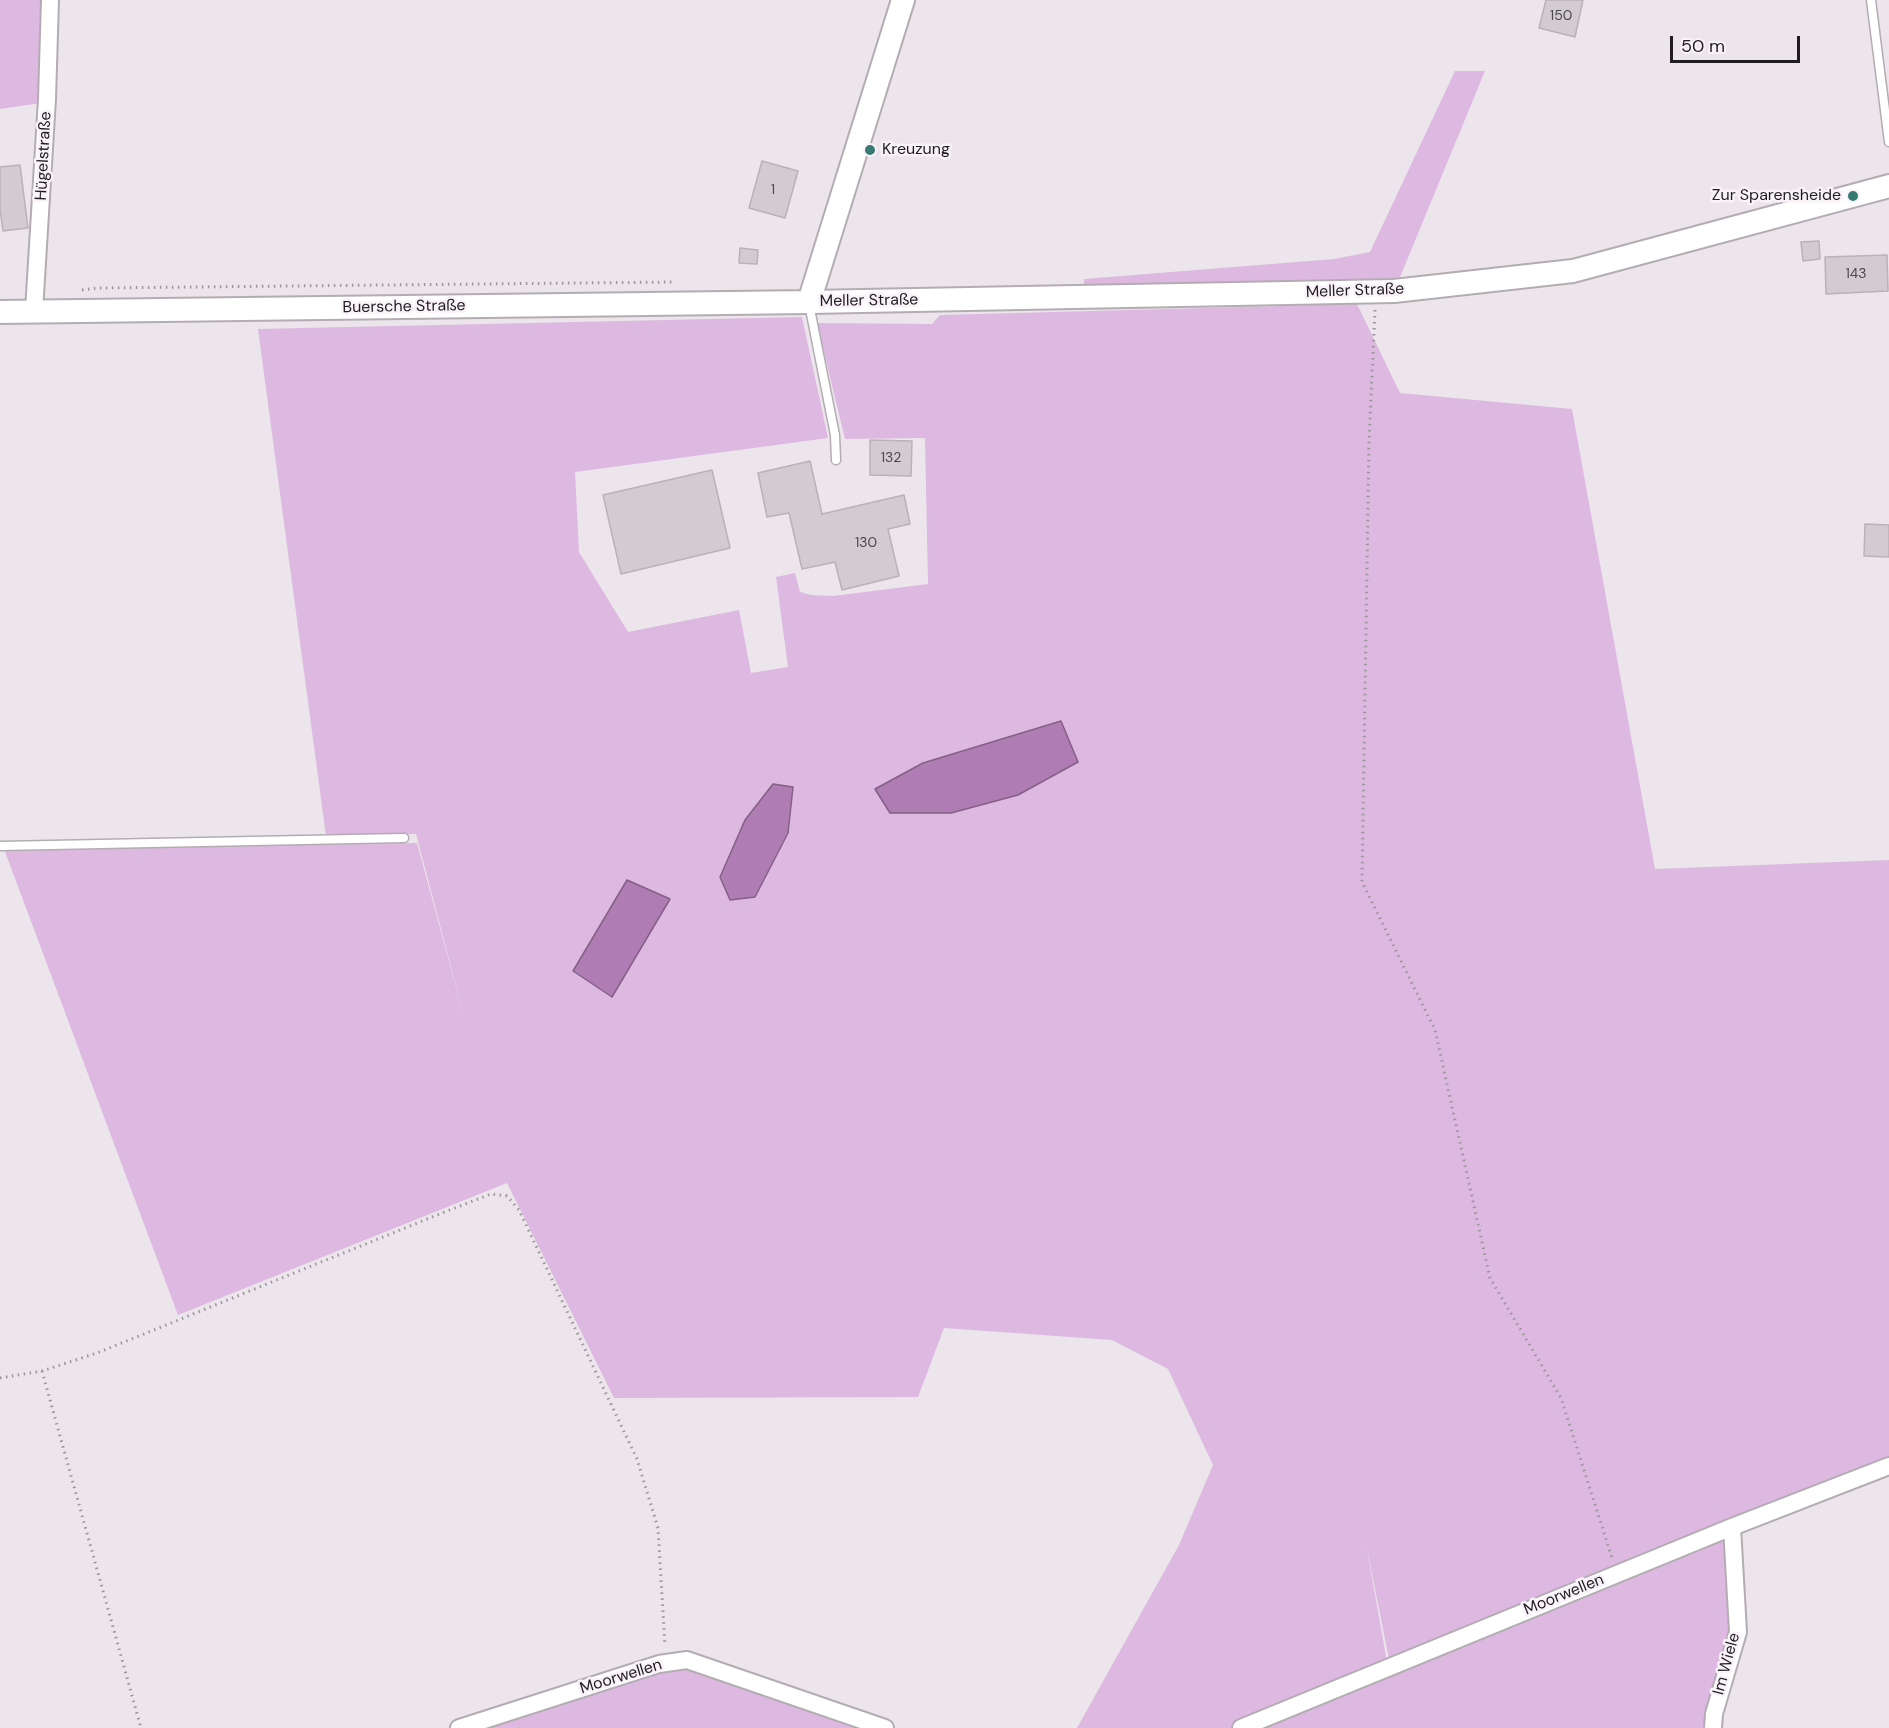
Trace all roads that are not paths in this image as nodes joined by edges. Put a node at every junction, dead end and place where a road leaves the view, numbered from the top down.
1 (50, 0) edge
2 (903, 0) edge
3 (1871, 0) edge
4 (1889, 142) edge
5 (1889, 186) edge
6 (809, 302) junction
7 (34, 311) junction
8 (0, 312) edge
9 (836, 460) dead end
10 (404, 838) dead end
11 (0, 846) edge
12 (1889, 1466) edge
13 (1732, 1527) junction
14 (459, 1728) edge
15 (885, 1728) edge
16 (1241, 1728) edge
17 (1713, 1728) edge

1 - 7 street, Hügelstraße
2 - 6 main road
3 - 4 lane
5 - 6 main road, Meller Straße
6 - 7 main road, Buersche Straße
6 - 9 lane
7 - 8 main road, Buersche Straße
10 - 11 lane
12 - 13 street, Moorwellen
13 - 16 street, Moorwellen
13 - 17 street, Im Wiele
14 - 15 street, Moorwellen

